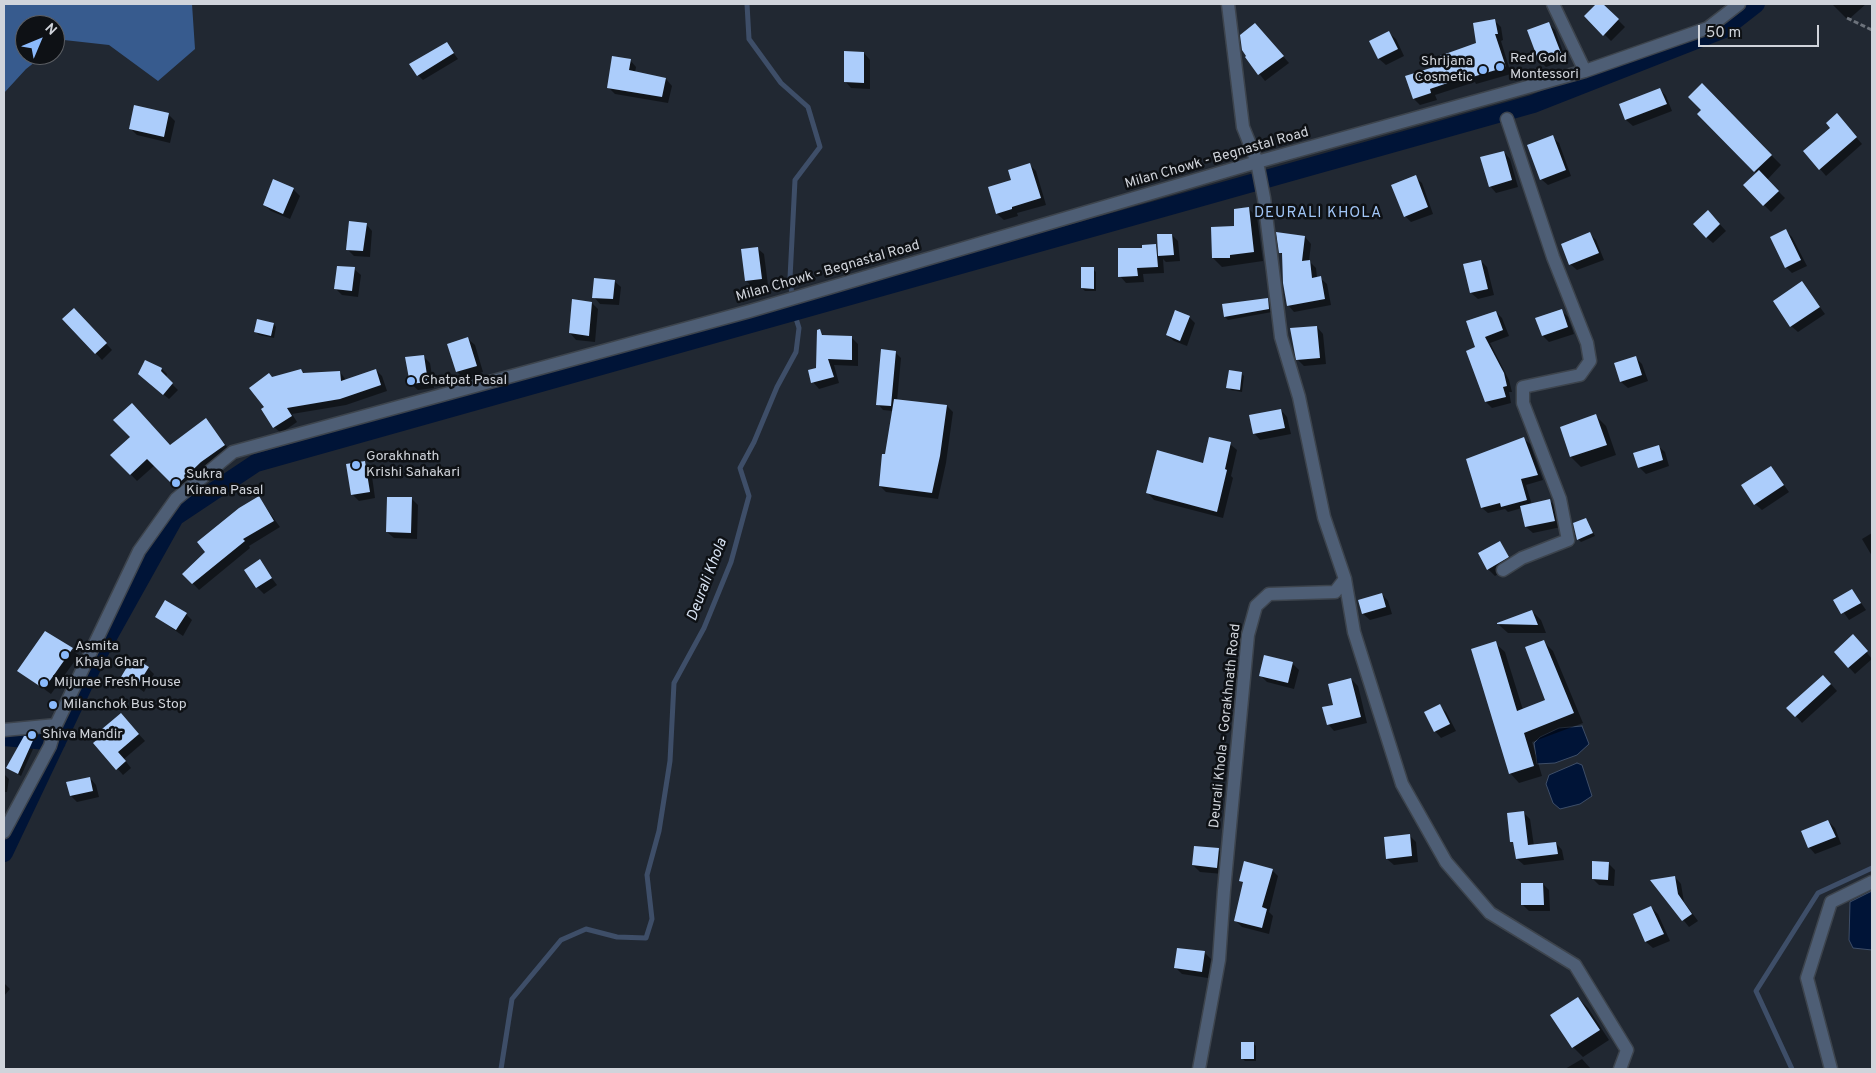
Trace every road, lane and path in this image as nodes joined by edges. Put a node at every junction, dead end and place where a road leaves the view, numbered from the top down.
1 (1228, 4) edge
2 (1554, 4) edge
3 (1739, 4) edge
4 (1847, 18) dead end
5 (1872, 30) edge
6 (1585, 71) junction
7 (1507, 119) dead end
8 (1258, 166) junction
9 (1503, 570) dead end
10 (1345, 579) junction
11 (56, 725) junction
12 (4, 730) edge
13 (4, 832) edge
14 (1872, 882) edge
15 (1199, 1069) edge
16 (1620, 1069) edge
17 (1831, 1069) edge

1 - 8 street
2 - 6 street
3 - 6 street, Milan Chowk - Begnastal Road
4 - 5 path
6 - 8 street, Milan Chowk - Begnastal Road
7 - 9 street
8 - 10 street
8 - 11 street, Milan Chowk - Begnastal Road
10 - 15 street, Deurali Khola - Gorakhnath Road
10 - 16 street
11 - 12 street
11 - 13 street, Milan Chowk - Begnastal Road
14 - 17 street

